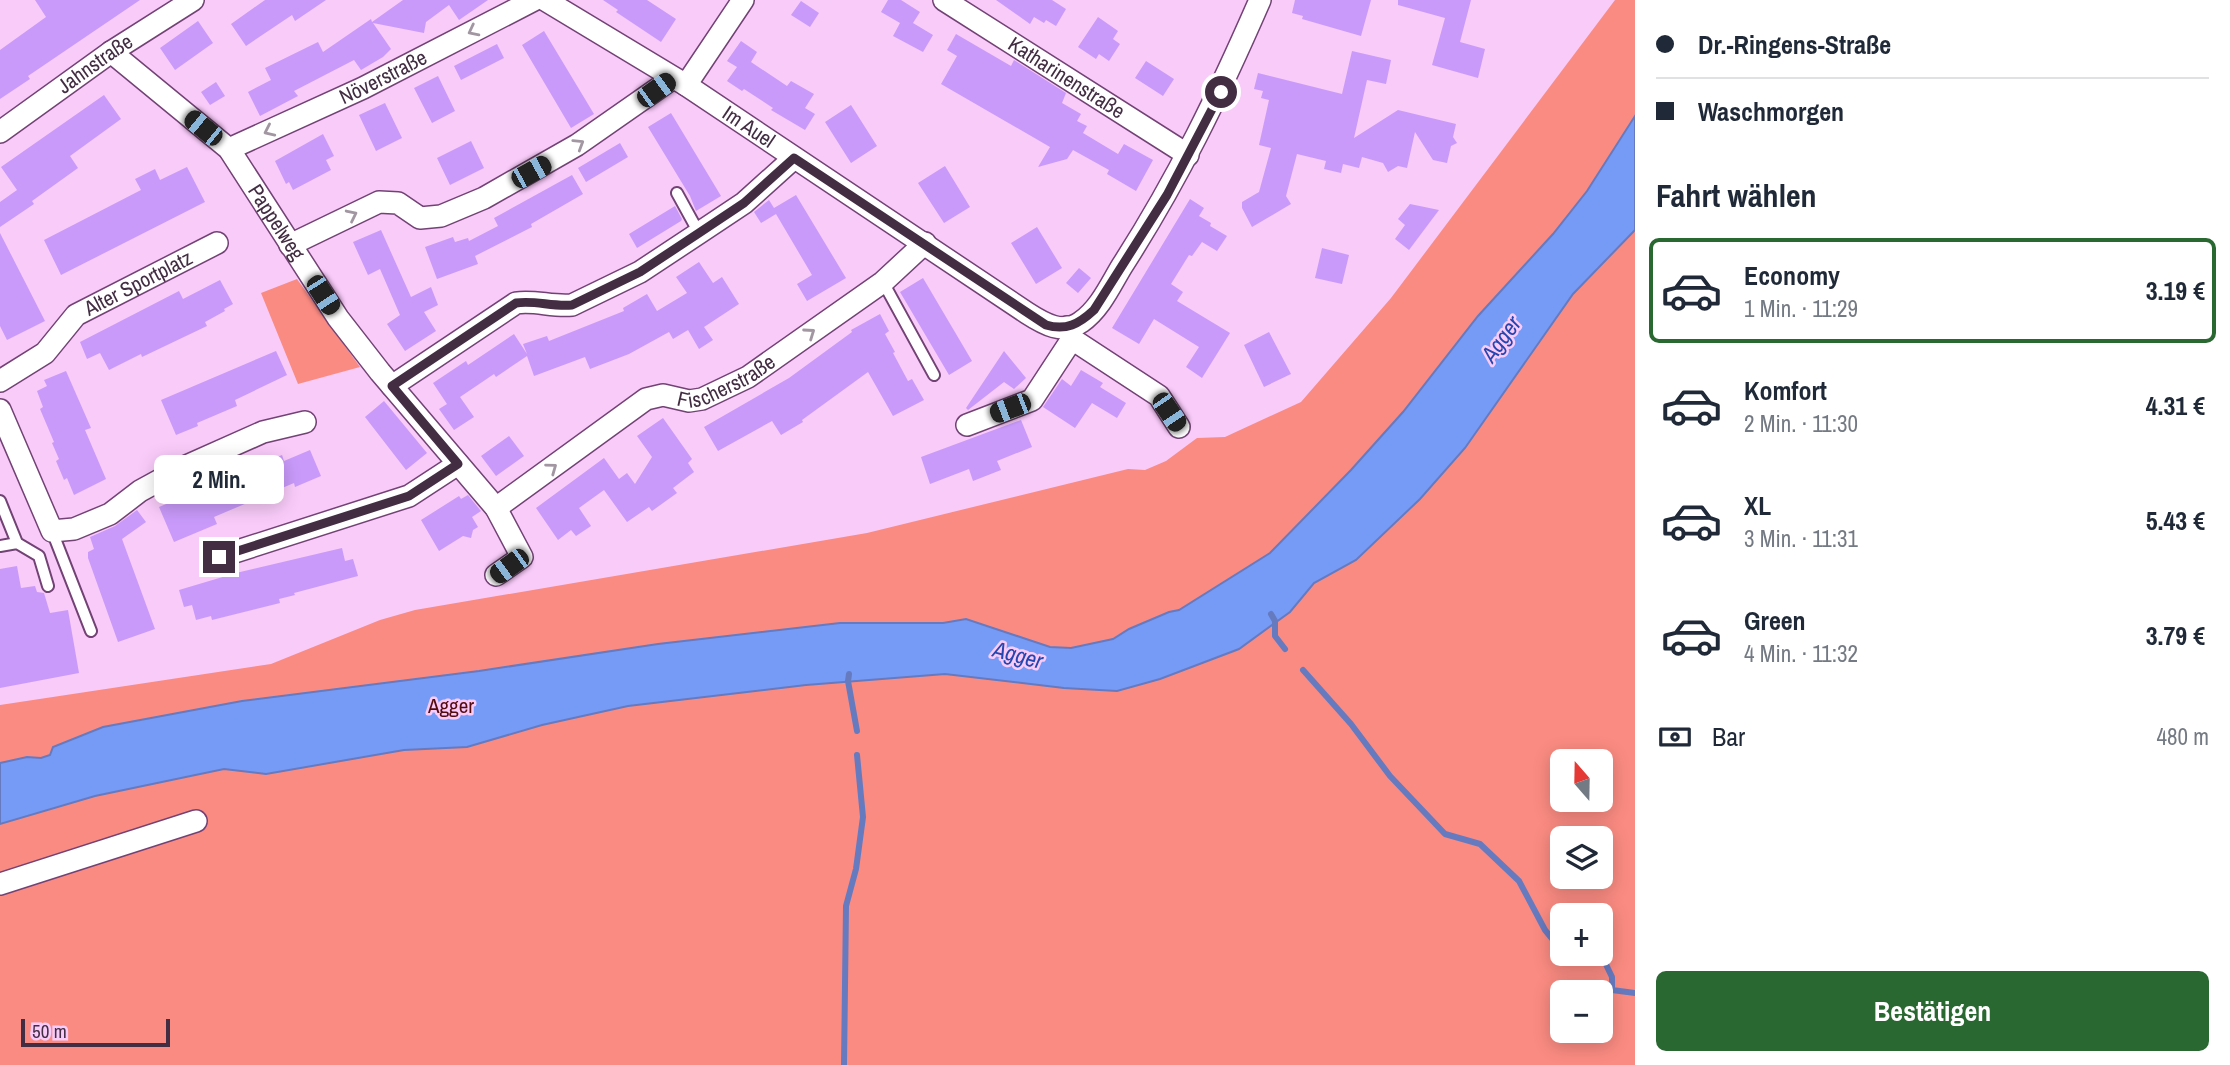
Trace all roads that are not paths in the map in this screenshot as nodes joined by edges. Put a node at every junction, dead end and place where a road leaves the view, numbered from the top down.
1 (193, 0) edge
2 (534, 0) edge
3 (545, 0) edge
4 (743, 0) edge
5 (944, 0) edge
6 (1260, 0) edge
7 (111, 52) junction
8 (680, 82) junction
9 (0, 132) edge
10 (229, 149) junction
11 (1188, 155) junction
12 (794, 158) junction
13 (677, 193) dead end
14 (699, 233) junction
15 (217, 243) dead end
16 (925, 243) junction
17 (290, 245) junction
18 (883, 282) junction
19 (1069, 333) junction
20 (934, 374) dead end
21 (0, 381) edge
22 (392, 386) junction
23 (0, 410) edge
24 (305, 422) dead end
25 (967, 425) dead end
26 (1179, 427) dead end
27 (458, 464) junction
28 (0, 501) edge
29 (496, 508) junction
30 (52, 531) junction
31 (17, 543) junction
32 (0, 546) edge
33 (219, 557) dead end
34 (496, 575) dead end
35 (48, 586) dead end
36 (91, 631) dead end
37 (196, 821) dead end
38 (0, 884) edge

1 - 7 street, Jahnstraße
2 -> 10 street, Növerstraße
3 - 8 street, Im Auel
4 - 8 street
5 - 11 street, Katharinenstraße
6 - 11 street
7 - 9 street, Jahnstraße
7 - 10 street, Pappelweg
8 - 12 street, Im Auel
17 -> 8 street
10 - 17 street, Pappelweg
11 - 19 street
12 - 14 street
12 - 16 street, Im Auel
13 - 14 lane
14 - 22 street
15 - 21 street, Alter Sportplatz
16 - 18 street, Fischerstraße
16 - 19 street, Im Auel
17 - 22 street, Pappelweg
18 - 20 lane
29 -> 18 street, Fischerstraße
19 - 25 street
19 - 26 street, Im Auel
22 - 27 street, Pappelweg
23 - 30 street
24 - 30 street
27 - 29 street, Pappelweg
27 - 33 street
28 - 31 lane
29 - 34 street, Pappelweg
30 - 36 lane
31 - 32 lane
31 - 35 lane
37 - 38 street

